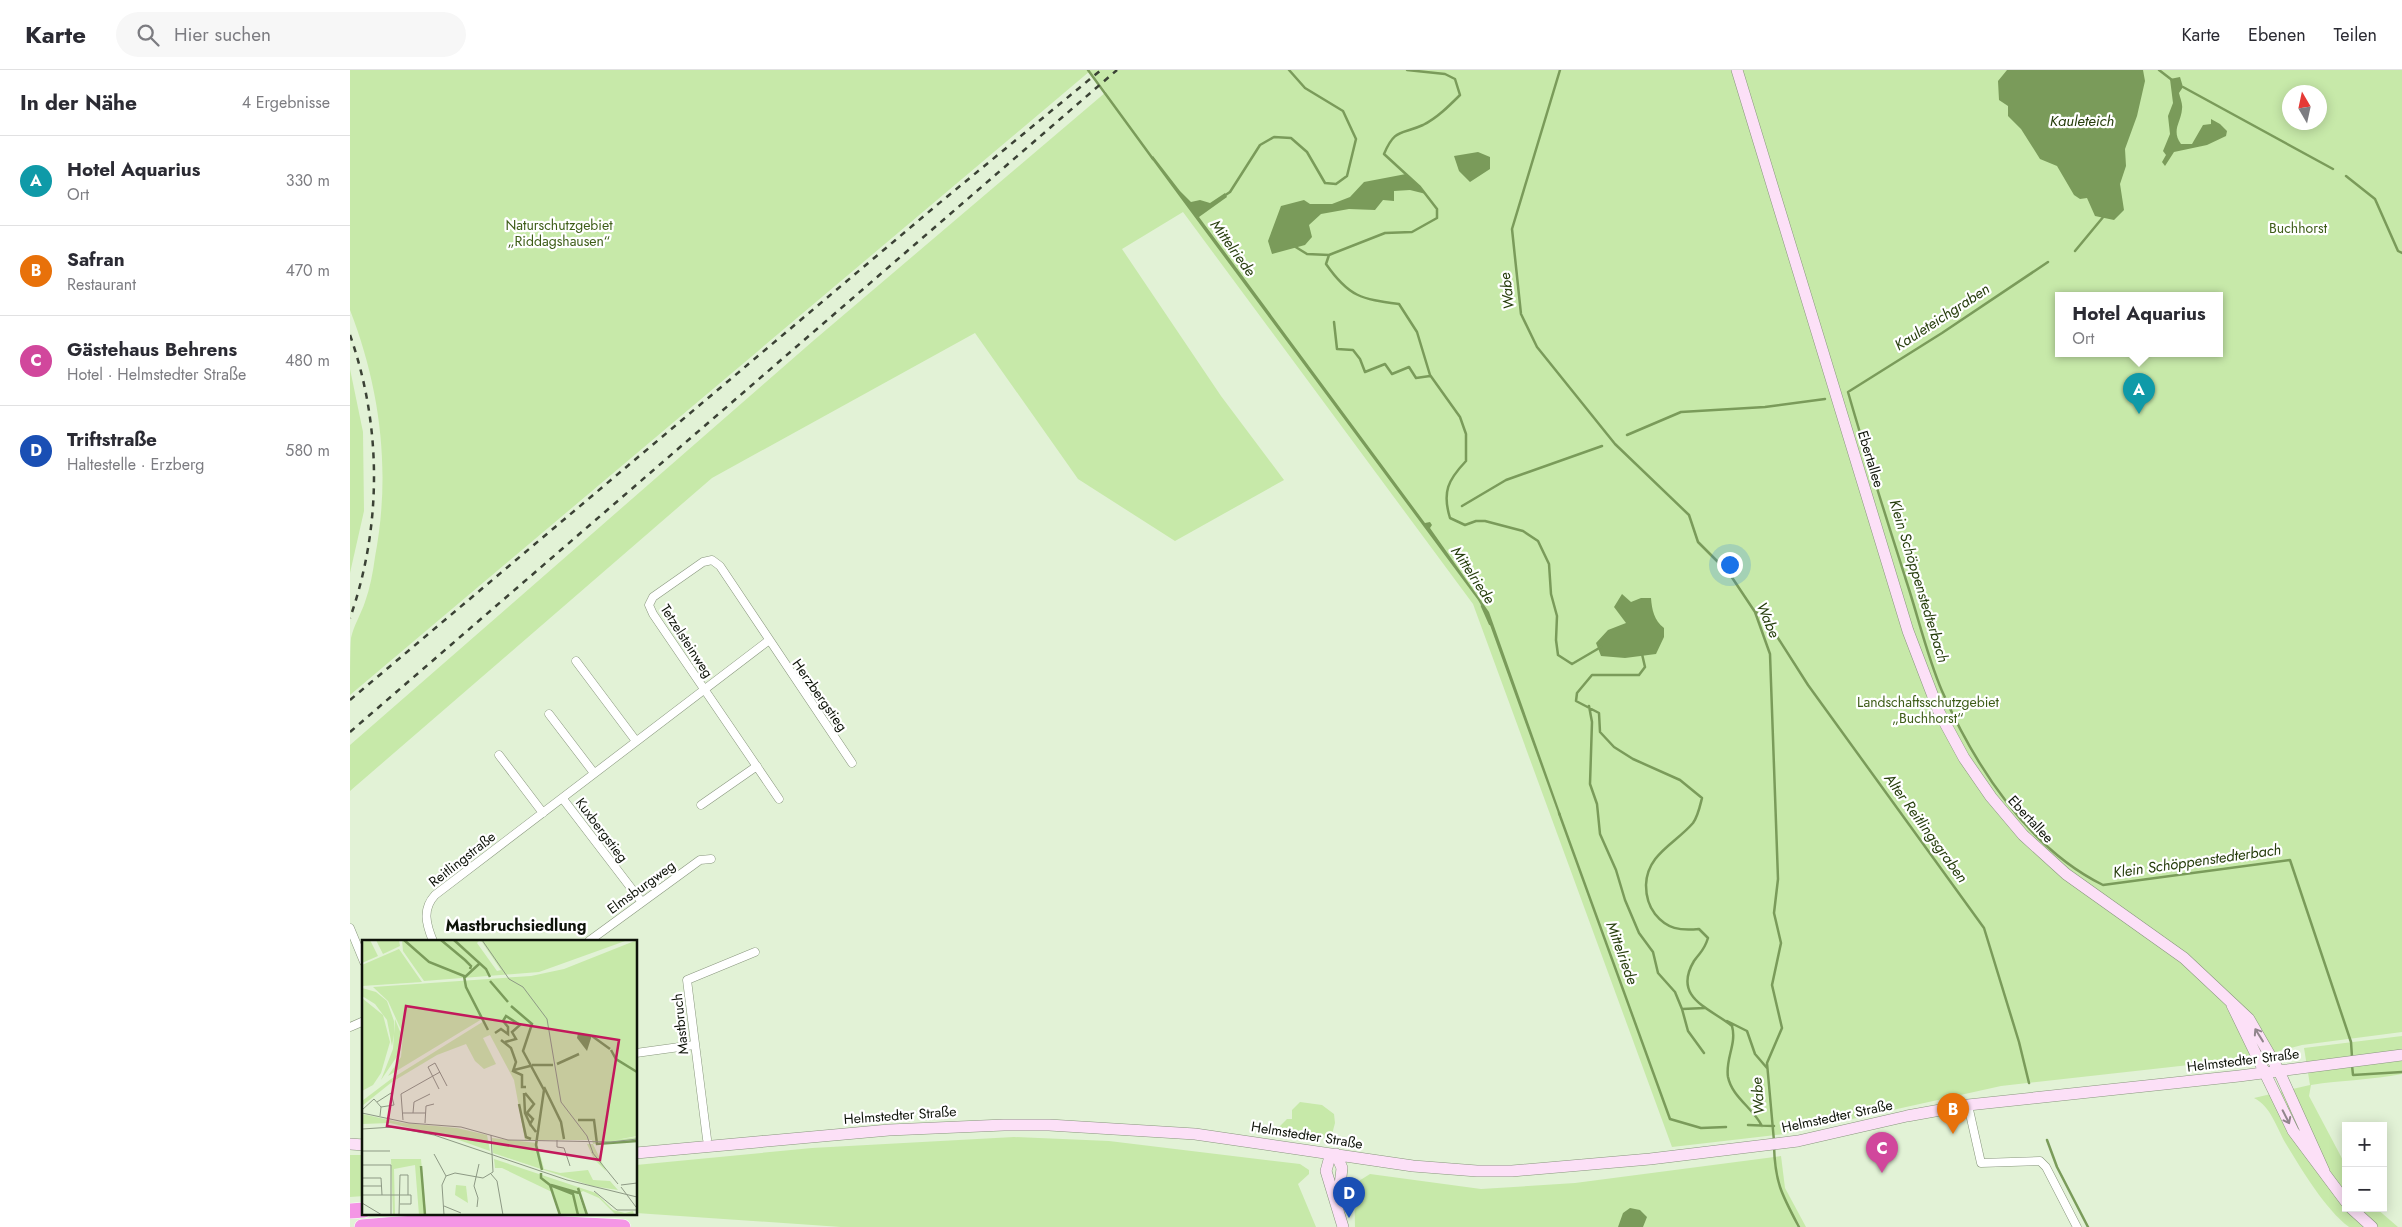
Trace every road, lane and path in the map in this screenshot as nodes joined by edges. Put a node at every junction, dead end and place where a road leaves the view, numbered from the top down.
1 (1736, 70) edge
2 (768, 641) junction
3 (576, 661) dead end
4 (704, 689) junction
5 (549, 714) dead end
6 (636, 742) junction
7 (499, 755) dead end
8 (852, 763) dead end
9 (757, 766) junction
10 (594, 773) junction
11 (563, 799) junction
12 (779, 799) dead end
13 (700, 805) dead end
14 (543, 813) junction
15 (710, 859) dead end
16 (641, 901) junction
17 (350, 928) edge
18 (433, 940) edge
19 (590, 940) edge
20 (755, 952) dead end
21 (362, 957) edge
22 (2231, 1004) junction
23 (362, 1022) edge
24 (350, 1027) edge
25 (694, 1045) junction
26 (638, 1053) edge
27 (2402, 1055) edge
28 (2279, 1072) junction
29 (2263, 1074) junction
30 (1968, 1105) junction
31 (707, 1138) dead end
32 (638, 1153) edge
33 (1336, 1154) junction
34 (2324, 1171) junction
35 (2342, 1196) edge
36 (2355, 1212) edge
37 (454, 1214) edge
38 (493, 1222) junction
39 (362, 1227) edge
40 (623, 1227) edge
41 (1343, 1227) edge
42 (2077, 1227) edge
43 (2372, 1227) edge

1 - 22 street, Ebertallee
2 - 4 street, Reitlingstraße
2 - 4 street, Tetzelsteinweg
2 - 8 street, Herzbergstieg
3 - 6 street
4 - 6 street, Reitlingstraße
4 - 9 street
5 - 10 street
6 - 10 street, Reitlingstraße
7 - 14 street
9 - 12 street
9 - 13 street
10 - 11 street, Reitlingstraße
11 - 14 street, Reitlingstraße
11 - 16 street, Kuxbergstieg
14 - 18 street, Reitlingstraße
15 - 16 street, Elmsburgweg
16 - 19 street, Elmsburgweg
17 - 21 street
20 - 25 street, Mastbruch
28 -> 22 street, Ebertallee
22 - 29 street, Ebertallee
23 - 24 street
25 - 26 street
25 - 31 street, Mastbruch
27 - 28 street, Helmstedter Straße
28 - 29 street, Helmstedter Straße
28 - 34 street, Ebertallee
29 - 30 street, Helmstedter Straße
29 -> 34 street, Ebertallee
30 - 33 street, Helmstedter Straße
30 - 42 street
32 - 33 street, Helmstedter Straße
33 - 41 street
34 - 35 street
36 - 43 street
37 - 38 highway
38 - 39 highway
38 - 40 highway

